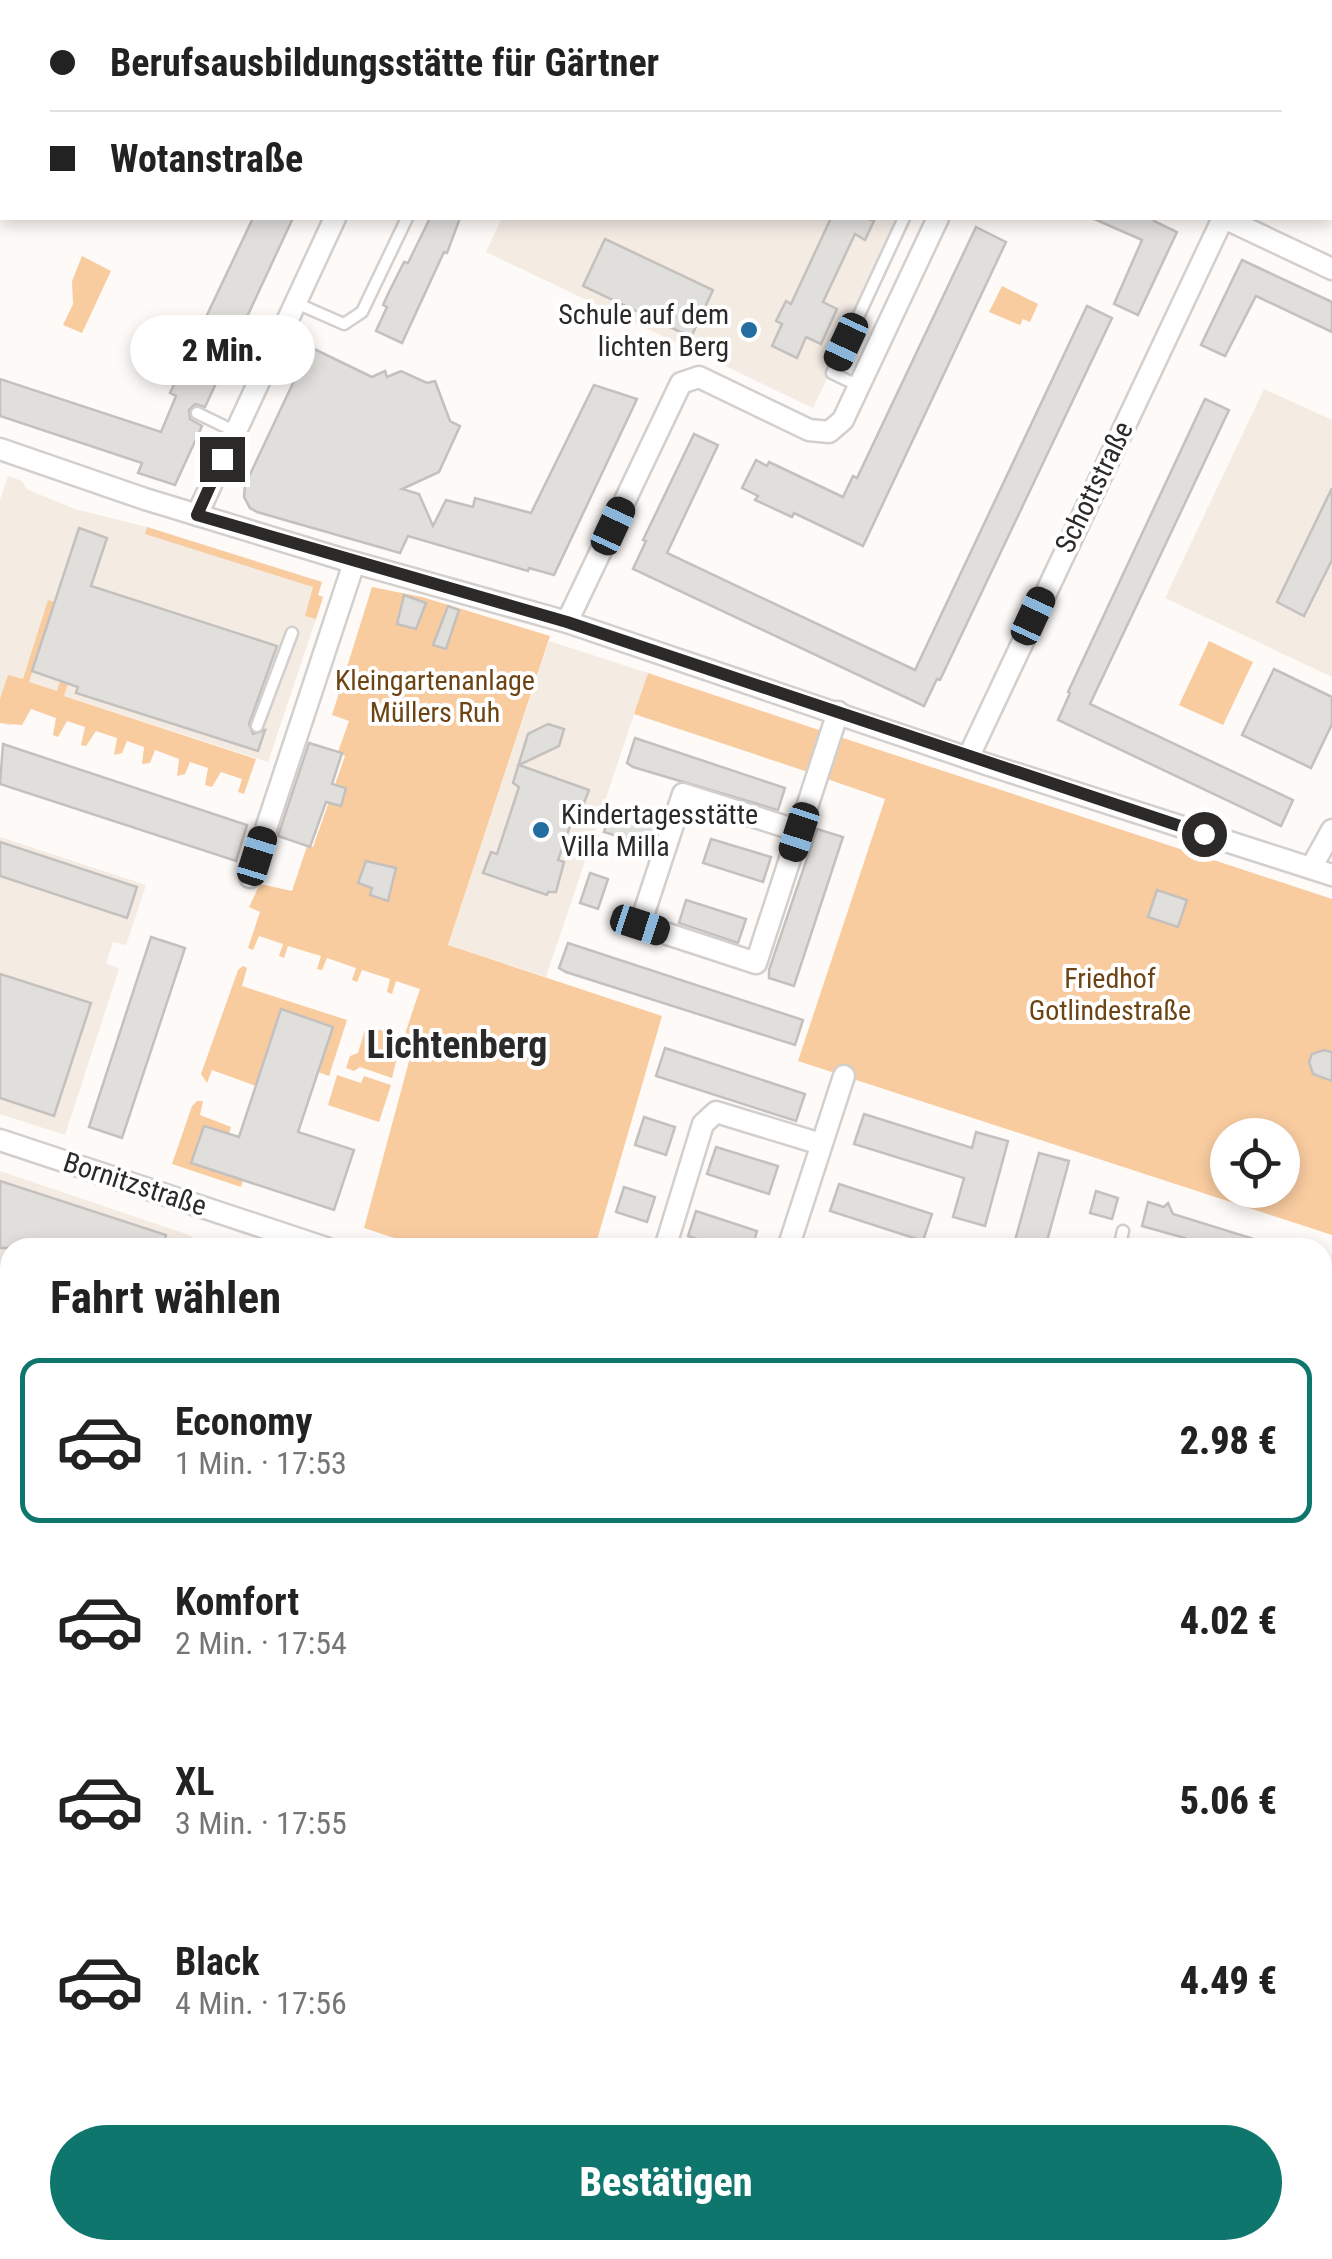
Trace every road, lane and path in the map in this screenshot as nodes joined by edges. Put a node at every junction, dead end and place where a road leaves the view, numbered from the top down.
1 (334, 220) edge
2 (406, 220) edge
3 (903, 220) edge
4 (937, 220) edge
5 (1222, 220) edge
6 (1227, 220) edge
7 (1332, 270) edge
8 (295, 303) junction
9 (859, 386) junction
10 (197, 413) dead end
11 (234, 431) junction
12 (0, 449) edge
13 (197, 515) junction
14 (354, 563) junction
15 (567, 622) junction
16 (292, 633) dead end
17 (838, 712) junction
18 (257, 726) dead end
19 (968, 758) junction
20 (1332, 830) edge
21 (799, 832) junction
22 (1311, 868) junction
23 (1332, 875) edge
24 (250, 877) dead end
25 (844, 1076) dead end
26 (0, 1140) edge
27 (821, 1144) junction
28 (1123, 1231) dead end
29 (296, 1238) edge
30 (668, 1238) edge
31 (791, 1238) edge
32 (1121, 1238) edge

1 - 8 street
2 - 8 lane
3 - 9 lane
4 - 9 street
5 - 19 street, Schottstraße
6 - 7 street
8 - 11 street
9 - 15 street
10 - 11 lane
11 - 13 street
12 - 13 street
13 - 14 street
14 - 15 street
14 - 24 street
15 - 17 street
16 - 18 lane
17 - 19 street
17 - 21 street
19 - 22 street
20 - 22 street
21 - 21 street
22 - 23 street
25 - 27 street
26 - 29 street, Bornitzstraße
27 - 30 street
27 - 31 street
28 - 32 lane

